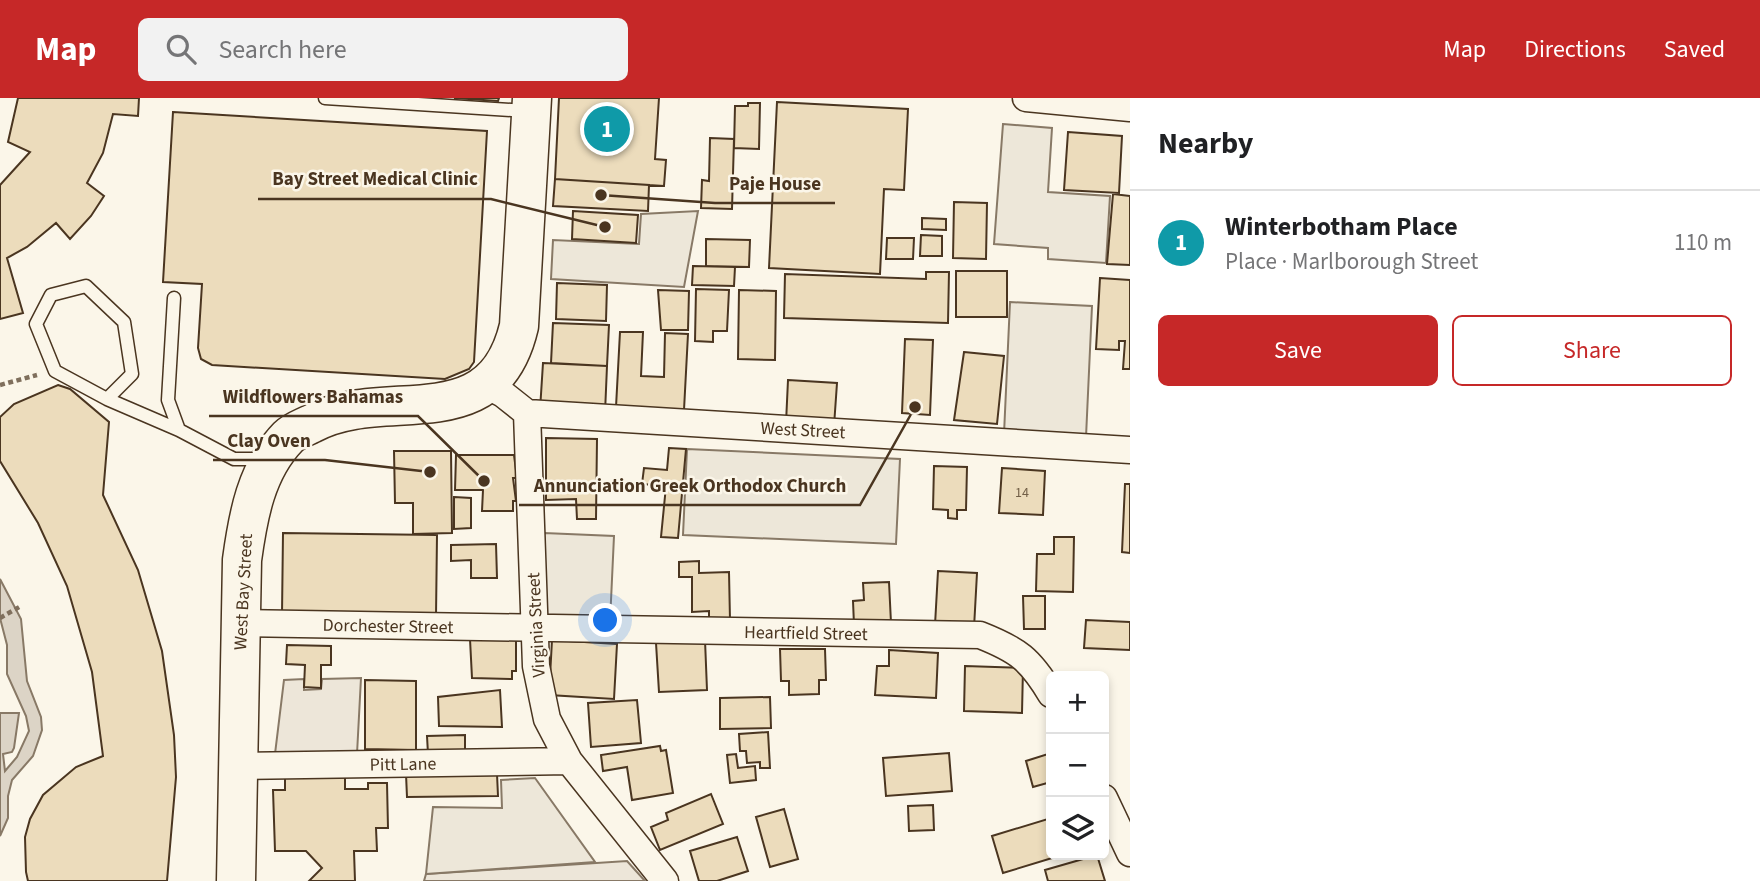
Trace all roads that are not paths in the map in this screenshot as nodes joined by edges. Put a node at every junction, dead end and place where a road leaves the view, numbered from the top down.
1 (324, 98) edge
2 (1026, 98) edge
3 (532, 105) edge
4 (1130, 108) edge
5 (174, 298) dead end
6 (486, 385) junction
7 (107, 400) junction
8 (527, 413) junction
9 (179, 430) junction
10 (1130, 450) edge
11 (270, 459) junction
12 (240, 622) junction
13 (536, 629) junction
14 (1046, 685) edge
15 (569, 761) junction
16 (236, 766) junction
17 (1109, 809) edge
18 (1130, 853) edge
19 (236, 881) edge
20 (665, 881) edge

1 - 3 lane
2 - 4 street
3 - 6 highway
5 - 9 lane
6 - 8 street
6 - 11 highway, West Bay Street
7 - 7 lane
7 - 9 lane
8 - 10 street, West Street
8 - 13 street, Virginia Street
9 - 11 lane
11 - 12 highway, West Bay Street
12 - 13 street, Dorchester Street
12 - 16 highway, West Bay Street
13 - 14 street, Heartfield Street
13 - 15 street, Virginia Street
15 - 16 street, Pitt Lane
15 - 20 street, Virginia Street
16 - 19 highway, West Bay Street
17 - 18 street

